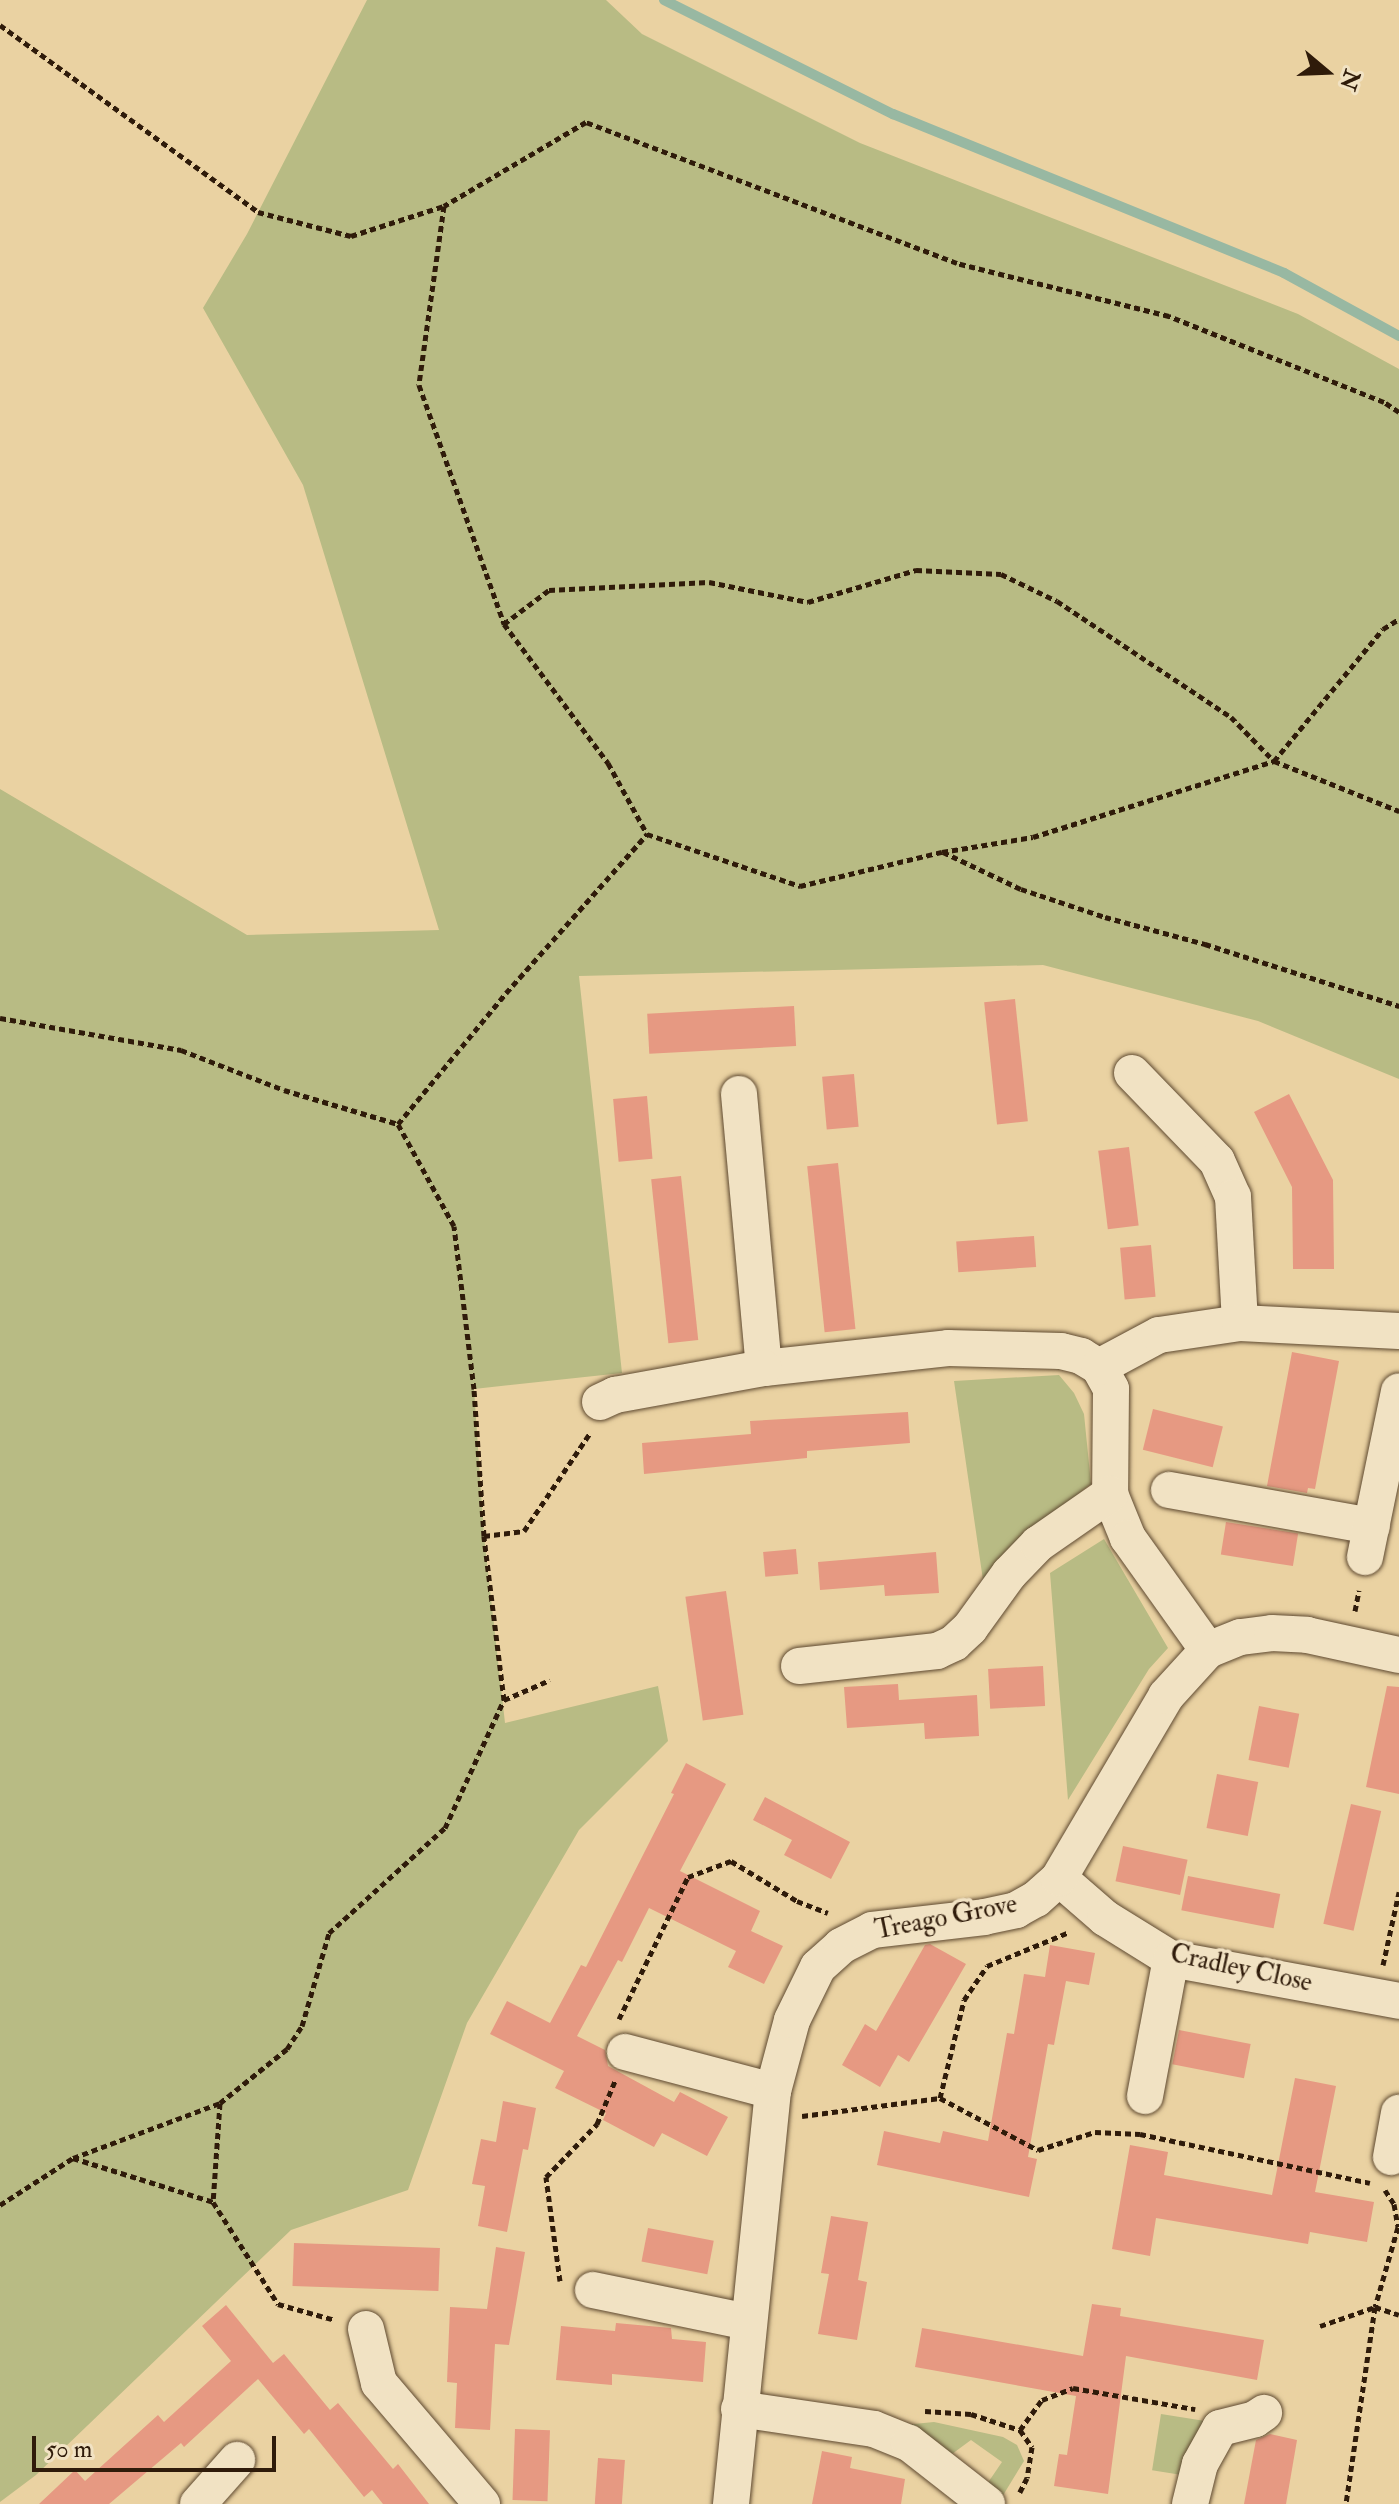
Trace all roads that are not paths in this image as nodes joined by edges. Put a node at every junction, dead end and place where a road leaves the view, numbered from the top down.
1 (1132, 1073) dead end
2 (739, 1094) dead end
3 (1240, 1323) junction
4 (1399, 1331) edge
5 (1099, 1367) junction
6 (764, 1368) junction
7 (1399, 1391) edge
8 (608, 1399) road end
9 (1169, 1490) dead end
10 (1110, 1494) junction
11 (1208, 1650) junction
12 (1399, 1655) edge
13 (799, 1666) dead end
14 (1059, 1878) junction
15 (1171, 1959) junction
16 (1388, 1999) edge
17 (625, 2052) dead end
18 (1145, 2096) dead end
19 (771, 2106) junction
20 (1399, 2113) edge
21 (1391, 2157) dead end
22 (593, 2290) dead end
23 (747, 2322) junction
24 (366, 2329) road end
25 (739, 2409) junction
26 (1260, 2416) road end
27 (237, 2460) dead end
28 (198, 2504) edge
29 (482, 2504) edge
30 (731, 2504) edge
31 (987, 2504) edge
32 (1190, 2504) edge

1 - 3 street
2 - 6 street
3 - 4 street
3 - 5 street
5 - 6 street
5 - 10 street
6 - 8 street
7 - 9 street
10 - 11 street
10 - 13 street
11 - 12 street, Treago Grove
11 - 14 street, Treago Grove
14 - 15 street, Cradley Close
14 - 19 street, Treago Grove
15 - 16 street, Cradley Close
15 - 18 street
17 - 19 street
19 - 23 street, Treago Grove
20 - 21 street
22 - 23 street
23 - 25 street, Treago Grove
24 - 29 street
25 - 30 street, Treago Grove
25 - 31 street
26 - 32 street
27 - 28 street

